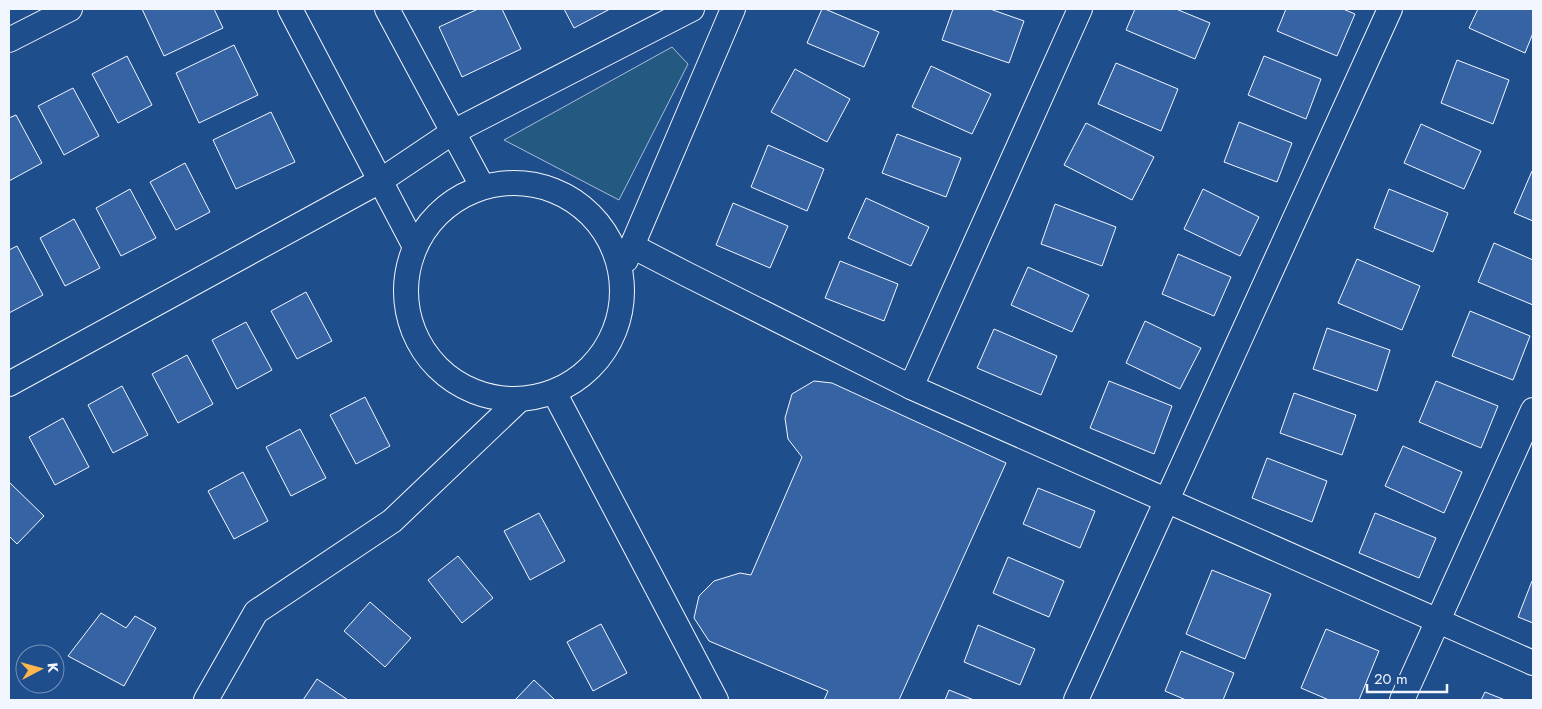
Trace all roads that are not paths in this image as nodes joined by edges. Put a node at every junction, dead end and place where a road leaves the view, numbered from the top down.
1 (70, 9) edge
2 (290, 9) edge
3 (387, 9) edge
4 (692, 9) edge
5 (733, 9) edge
6 (1080, 9) edge
7 (1390, 9) edge
8 (9, 40) edge
9 (453, 132) junction
10 (380, 181) junction
11 (482, 186) junction
12 (414, 245) junction
13 (632, 246) junction
14 (621, 272) junction
15 (9, 384) edge
16 (911, 387) junction
17 (554, 392) junction
18 (518, 400) junction
19 (1533, 410) edge
20 (1167, 500) junction
21 (1438, 621) junction
22 (1533, 663) edge
23 (710, 698) edge
24 (206, 700) edge
25 (1076, 700) edge
26 (1402, 700) edge

1 - 8 street
2 - 10 street
3 - 9 street
4 - 9 street
5 - 13 street
6 - 16 street
7 - 20 street
9 - 10 street
9 - 11 street
10 - 12 street
10 - 15 street
11 - 12 street
11 - 14 street
12 - 18 street
13 - 14 street
13 - 16 street
14 - 17 street
16 - 20 street
17 - 18 street
17 - 23 street
18 - 24 street
19 - 21 street
20 - 21 street
20 - 25 street
21 - 22 street
21 - 26 street

